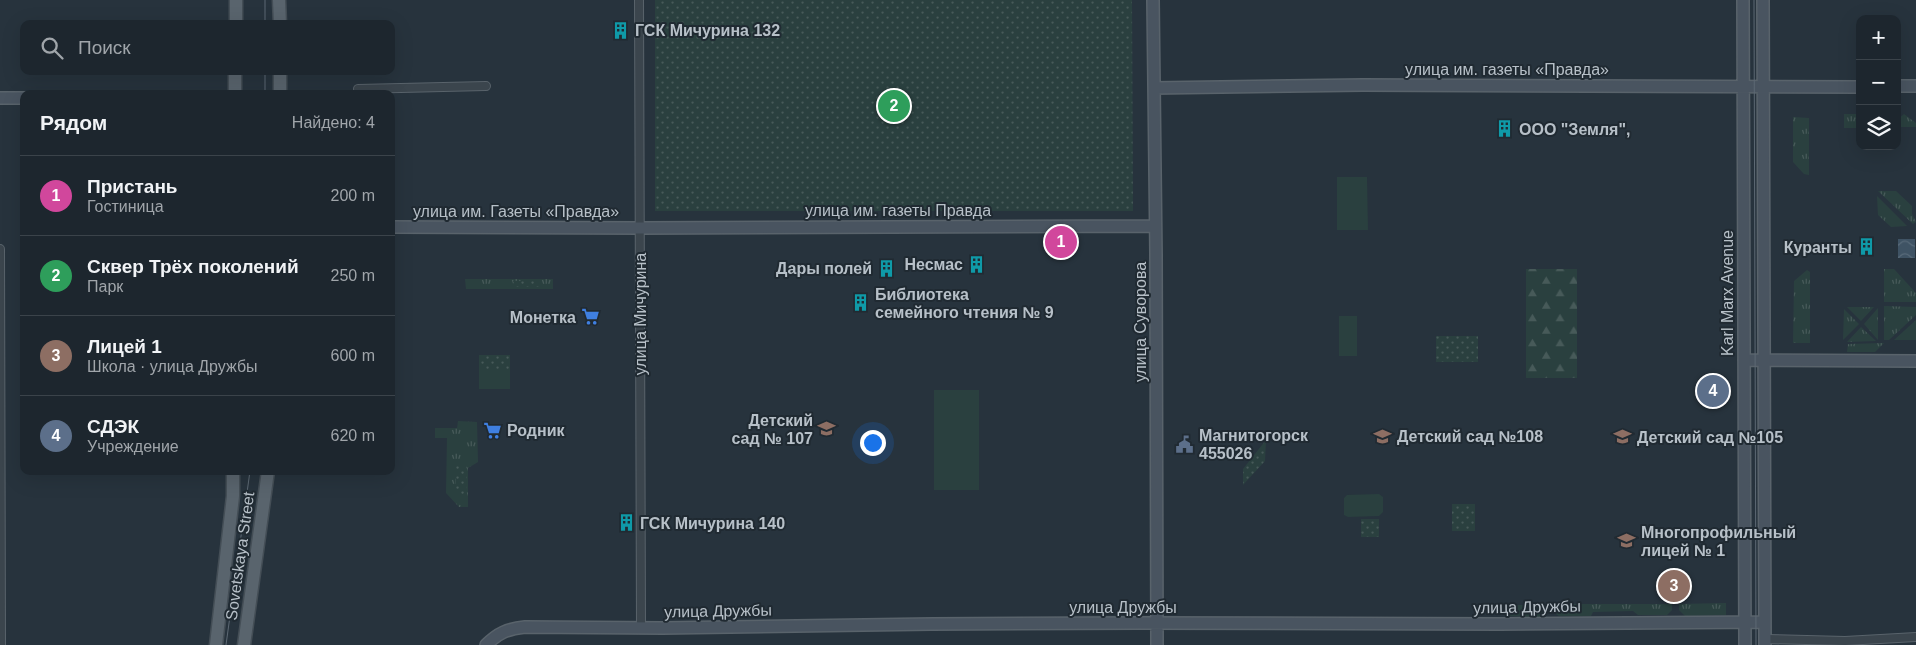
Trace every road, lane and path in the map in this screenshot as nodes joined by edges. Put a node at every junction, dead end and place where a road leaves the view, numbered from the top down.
1 (236, 0) edge
2 (279, 0) edge
3 (639, 0) edge
4 (1153, 0) edge
5 (1743, 0) edge
6 (1763, 0) edge
7 (236, 20) edge
8 (280, 20) edge
9 (235, 75) edge
10 (280, 75) edge
11 (486, 86) dead end
12 (1743, 86) junction
13 (1763, 86) junction
14 (1856, 86) edge
15 (1901, 86) edge
16 (1916, 86) edge
17 (1154, 88) junction
18 (358, 89) dead end
19 (235, 90) edge
20 (280, 90) edge
21 (0, 98) edge
22 (20, 98) edge
23 (1155, 226) junction
24 (395, 227) edge
25 (640, 228) junction
26 (0, 249) edge
27 (1744, 360) junction
28 (1765, 360) junction
29 (1916, 361) edge
30 (0, 404) edge
31 (233, 475) edge
32 (267, 475) edge
33 (1745, 622) junction
34 (1765, 622) junction
35 (1157, 623) junction
36 (642, 628) junction
37 (1916, 637) edge
38 (1, 642) edge
39 (1745, 642) edge
40 (1765, 642) edge
41 (216, 645) edge
42 (244, 645) edge
43 (486, 645) edge
44 (1157, 645) edge

1 - 7 main road
2 - 8 main road
3 - 25 street, улица Мичурина
4 - 17 street, улица Суворова
5 - 12 street, Karl Marx Avenue
6 - 13 street
9 - 19 main road
10 - 20 main road
11 - 18 street
12 - 13 street, улица им. газеты «Правда»
12 - 17 street, улица им. газеты «Правда»
12 - 27 street, Karl Marx Avenue
13 - 14 street, улица им. газеты «Правда»
13 - 28 street
15 - 16 street
17 - 23 street, улица Суворова
21 - 22 street
23 - 25 street, улица им. газеты Правда
23 - 35 street, улица Суворова
24 - 25 street, улица им. Газеты «Правда»
25 - 36 street, улица Мичурина
26 - 30 street
27 - 28 street
27 - 33 street, Karl Marx Avenue
28 - 29 street
28 - 34 street
30 - 38 street
31 - 41 main road, Sovetskaya Street
32 - 42 main road, Sovetskaya Street
33 - 34 street, улица Дружбы
33 - 35 street, улица Дружбы
33 - 39 street, Karl Marx Avenue
34 - 40 street
35 - 36 street, улица Дружбы
35 - 44 street, улица Суворова
36 - 43 street, улица Дружбы
37 - 40 street
39 - 40 street

